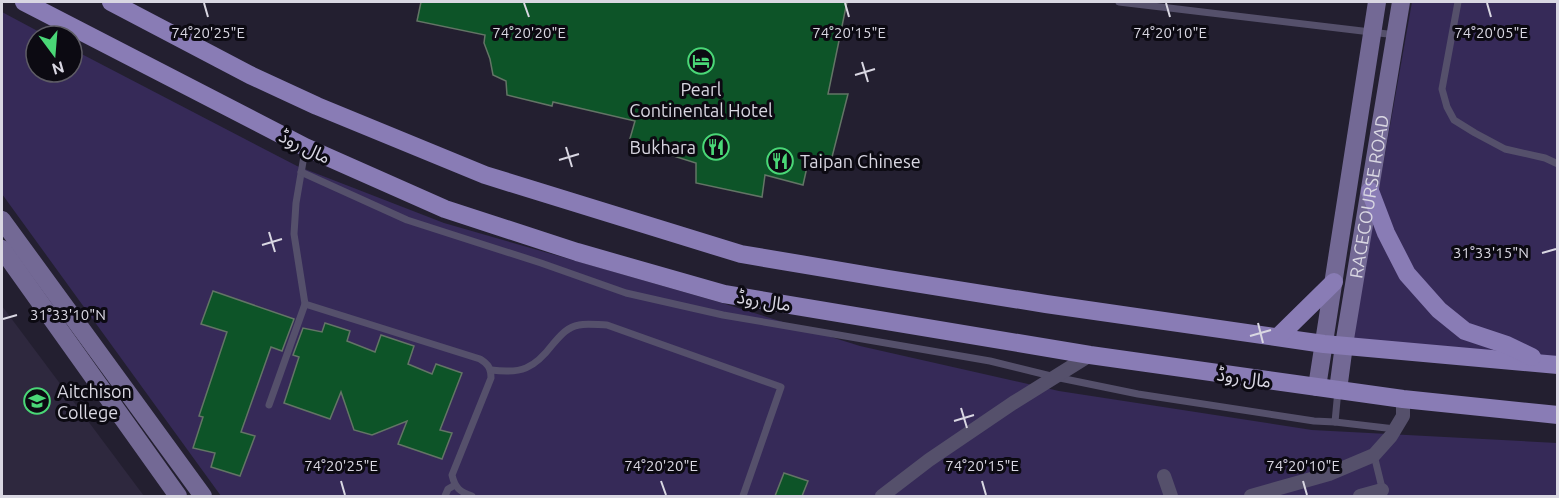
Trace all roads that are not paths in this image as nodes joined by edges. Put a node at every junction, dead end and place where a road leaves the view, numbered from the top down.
1 (24, 2) edge
2 (111, 2) edge
3 (1119, 2) edge
4 (1377, 2) edge
5 (1401, 2) edge
6 (1458, 2) edge
7 (1372, 31) junction
8 (1395, 35) junction
9 (305, 147) junction
10 (1557, 164) edge
11 (301, 172) junction
12 (1370, 192) junction
13 (2, 220) edge
14 (2, 249) edge
15 (1334, 282) junction
16 (305, 303) junction
17 (1278, 337) junction
18 (1324, 344) junction
19 (1344, 345) junction
20 (1090, 356) junction
21 (1551, 364) edge
22 (491, 370) junction
23 (1055, 377) junction
24 (1317, 387) junction
25 (1338, 390) junction
26 (1403, 399) junction
27 (269, 405) dead end
28 (1557, 415) edge
29 (1335, 422) junction
30 (1395, 429) junction
31 (1374, 455) junction
32 (1164, 476) dead end
33 (455, 485) junction
34 (1383, 493) edge
35 (178, 496) edge
36 (203, 496) edge
37 (445, 496) edge
38 (472, 496) edge
39 (743, 496) edge
40 (882, 496) edge
41 (1171, 496) edge
42 (1251, 496) edge
43 (1360, 496) edge

1 - 9 main road, مال روڈ
2 - 17 main road
3 - 7 lane
4 - 7 main road, RACECOURSE ROAD
5 - 8 main road, RACECOURSE ROAD
6 - 10 lane
7 - 8 lane
7 - 15 main road, RACECOURSE ROAD
8 - 12 main road, RACECOURSE ROAD
9 - 11 lane
9 - 20 main road, مال روڈ
11 - 16 lane
11 - 23 lane
12 - 19 main road, RACECOURSE ROAD
12 - 21 main road
13 - 36 main road
14 - 35 main road
15 - 17 main road
15 - 18 main road, RACECOURSE ROAD
16 - 22 lane
16 - 27 lane
17 - 18 main road
18 - 19 main road
18 - 24 main road, RACECOURSE ROAD
19 - 21 main road
19 - 25 main road, RACECOURSE ROAD
20 - 23 street
20 - 24 main road, مال روڈ
22 - 33 lane
22 - 39 lane
23 - 29 lane
23 - 40 street
24 - 25 main road, مال روڈ
25 - 26 main road, مال روڈ
25 - 29 lane
26 - 28 main road, مال روڈ
26 - 30 street
29 - 30 lane
30 - 31 street
31 - 34 lane
31 - 42 street
32 - 41 street
33 - 37 lane
33 - 38 lane
34 - 43 street

